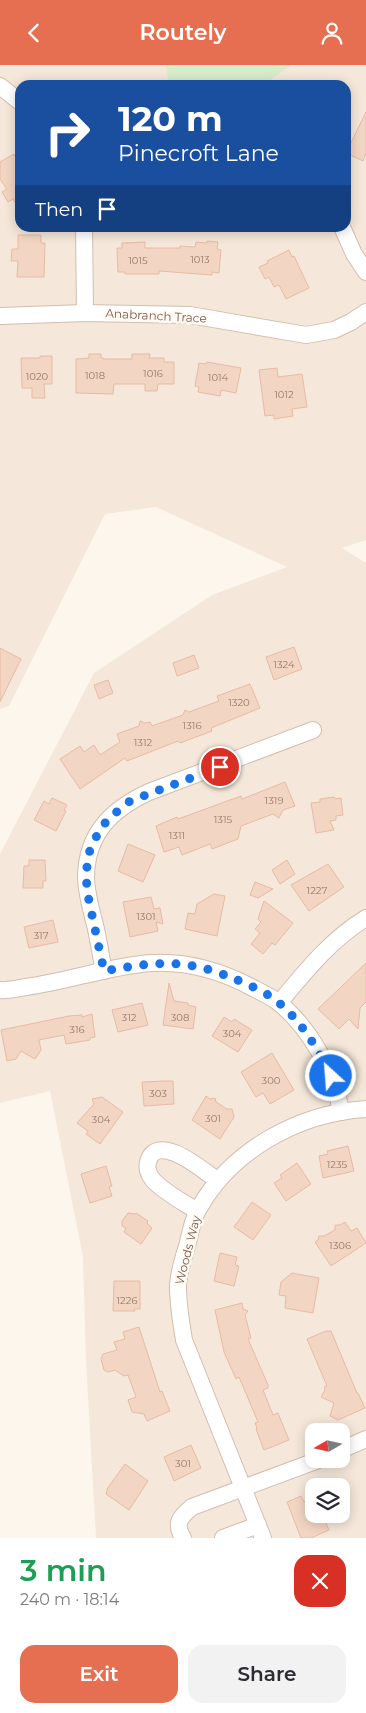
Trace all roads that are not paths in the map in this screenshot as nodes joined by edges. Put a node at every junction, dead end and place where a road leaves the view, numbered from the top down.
1 (0, 86) edge
2 (15, 98) edge
3 (84, 232) edge
4 (344, 232) edge
5 (366, 272) edge
6 (366, 312) edge
7 (85, 313) junction
8 (0, 316) edge
9 (313, 730) dead end
10 (366, 918) edge
11 (104, 971) junction
12 (0, 989) edge
13 (279, 1003) junction
14 (366, 1109) edge
15 (341, 1112) junction
16 (218, 1181) junction
17 (197, 1211) junction
18 (366, 1439) edge
19 (350, 1446) edge
20 (305, 1465) edge
21 (244, 1488) junction
22 (261, 1532) edge
23 (182, 1538) edge
24 (223, 1538) edge

1 - 2 street
3 - 7 street
4 - 5 street
6 - 7 street, Anabranch Trace
7 - 8 street, Anabranch Trace
9 - 11 street
10 - 13 street
11 - 12 street
11 - 13 street
13 - 15 street
14 - 15 street, Woods Way
15 - 16 street, Woods Way
16 - 17 street, Woods Way
16 - 17 street
17 - 21 street, Woods Way
18 - 19 street
20 - 21 street
21 - 22 street, Woods Way
21 - 23 street
22 - 24 street

